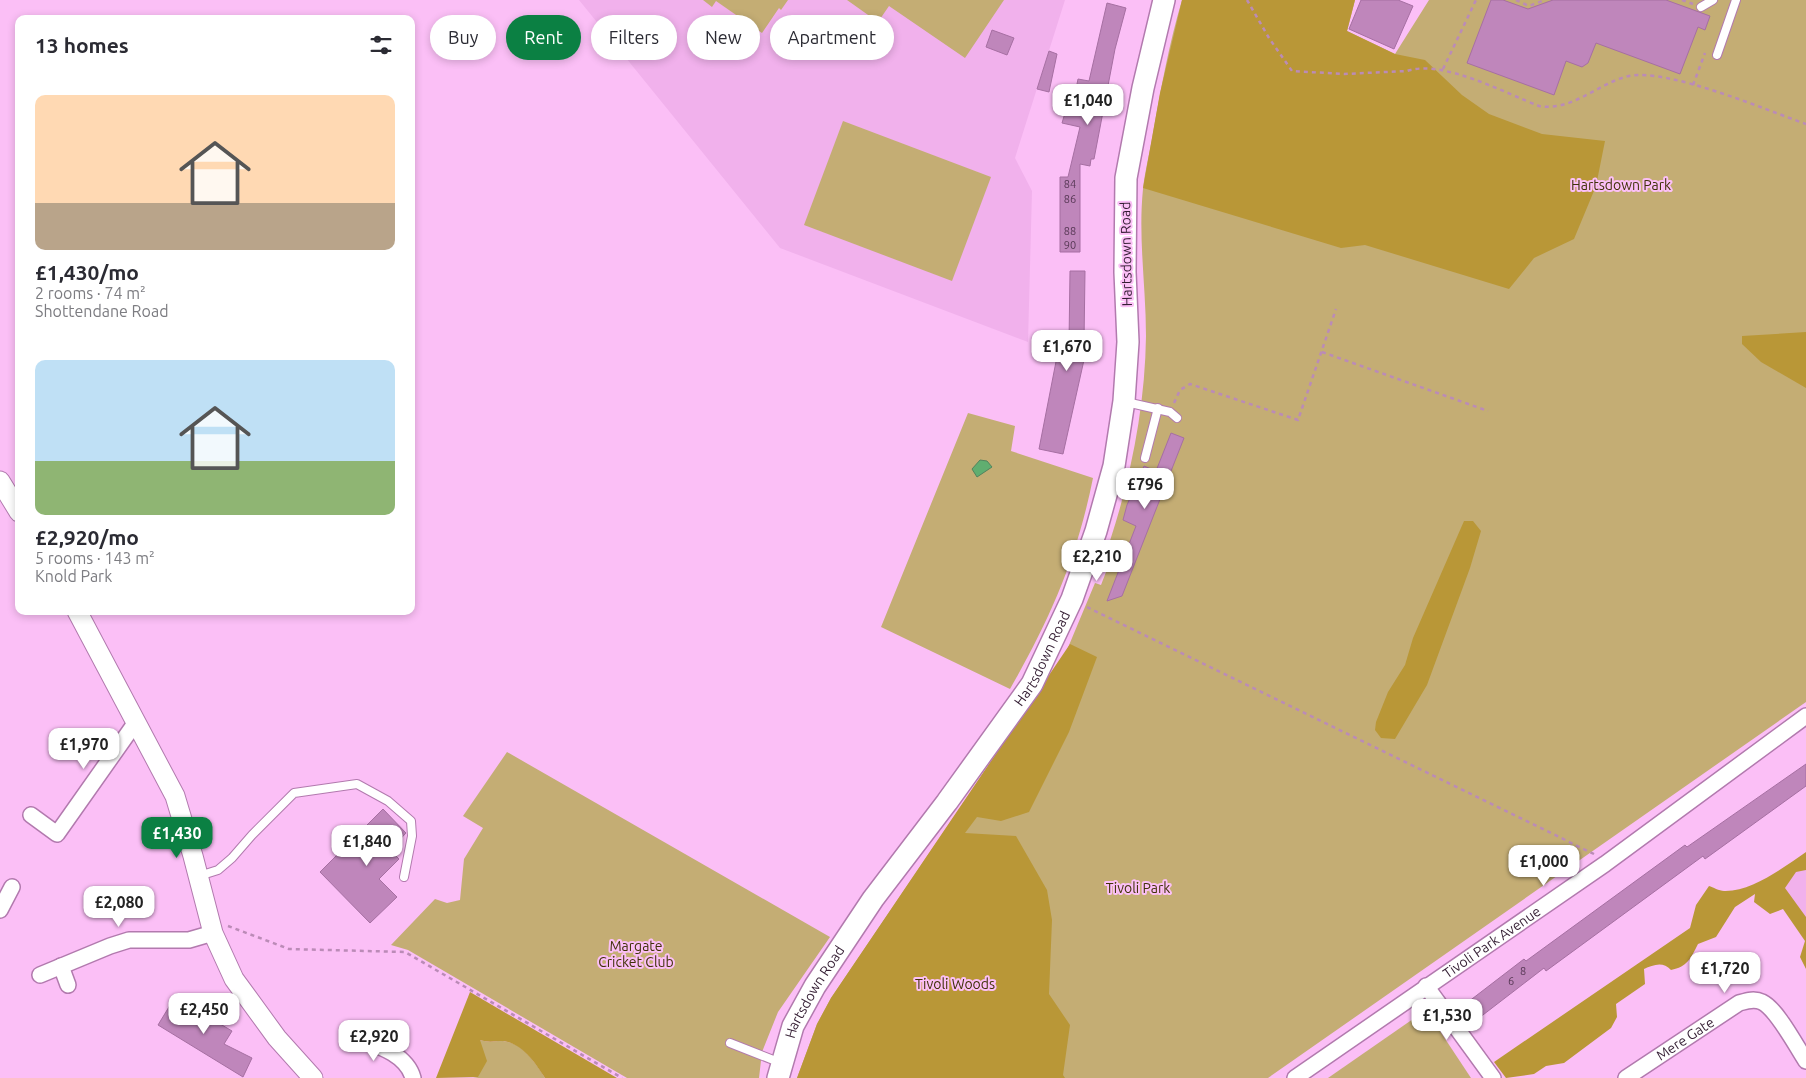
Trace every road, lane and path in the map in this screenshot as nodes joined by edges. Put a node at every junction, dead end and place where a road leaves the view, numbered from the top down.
1 (1164, 0) edge
2 (1247, 0) edge
3 (1476, 0) edge
4 (1516, 0) edge
5 (1546, 0) edge
6 (1713, 0) edge
7 (1736, 0) edge
8 (1701, 7) dead end
9 (1717, 55) dead end
10 (1443, 69) junction
11 (1806, 124) edge
12 (1336, 309) dead end
13 (1322, 352) junction
14 (1124, 402) junction
15 (1158, 408) junction
16 (1488, 411) dead end
17 (1170, 412) junction
18 (1177, 418) dead end
19 (1145, 458) dead end
20 (0, 481) edge
21 (15, 505) edge
22 (1072, 599) junction
23 (79, 615) edge
24 (1806, 716) edge
25 (136, 722) junction
26 (31, 815) dead end
27 (1605, 864) junction
28 (198, 876) junction
29 (404, 877) dead end
30 (12, 887) dead end
31 (0, 910) edge
32 (218, 929) junction
33 (61, 966) junction
34 (40, 975) dead end
35 (68, 985) dead end
36 (1426, 986) junction
37 (349, 1035) dead end
38 (730, 1043) dead end
39 (1806, 1061) edge
40 (780, 1070) edge
41 (313, 1078) edge
42 (413, 1078) edge
43 (622, 1078) edge
44 (1295, 1078) edge
45 (1493, 1078) edge
46 (1626, 1078) edge

1 - 14 main road, Hartsdown Road
2 - 10 path
3 - 10 path
4 - 5 path
6 - 8 lane
7 - 9 lane
10 - 11 path
12 - 13 path
13 - 16 path
13 - 17 path
14 - 15 lane
14 - 22 main road, Hartsdown Road
15 - 17 lane
15 - 19 lane
17 - 18 lane
20 - 21 street
22 - 27 path
22 - 40 main road, Hartsdown Road
23 - 25 street
24 - 27 street, Tivoli Park Avenue
25 - 26 street
25 - 28 street
27 - 36 street, Tivoli Park Avenue
28 - 29 lane
28 - 32 street
30 - 31 street
32 - 33 street
32 - 41 street
32 - 43 path
33 - 34 street
33 - 35 street
36 - 44 street, Tivoli Park Avenue
36 - 45 street
37 - 42 street
38 - 40 lane
39 - 46 street, Mere Gate

